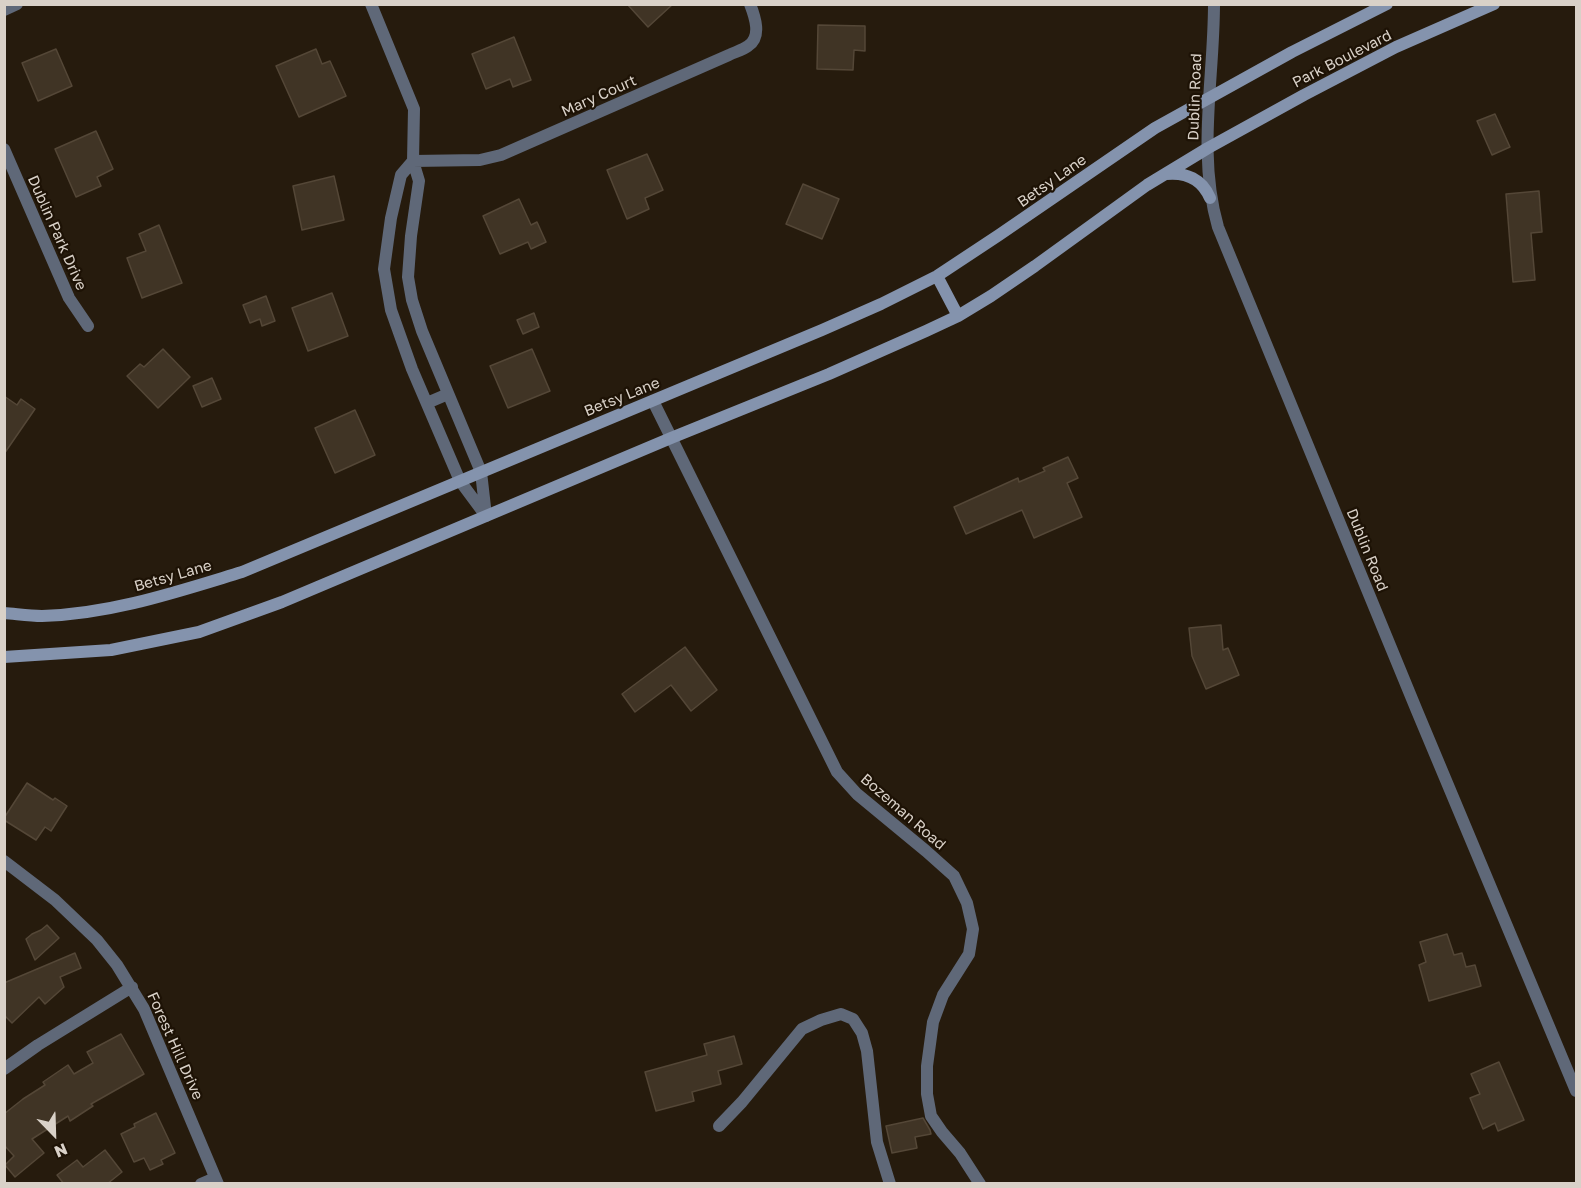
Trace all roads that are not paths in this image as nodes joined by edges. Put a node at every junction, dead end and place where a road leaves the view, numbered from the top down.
1 (17, 4) edge
2 (371, 4) edge
3 (750, 4) edge
4 (1214, 4) edge
5 (1387, 4) edge
6 (1494, 4) edge
7 (4, 10) edge
8 (1208, 98) junction
9 (1208, 148) junction
10 (4, 149) edge
11 (412, 161) junction
12 (1165, 174) junction
13 (1210, 198) junction
14 (937, 276) junction
15 (410, 286) junction
16 (387, 287) junction
17 (958, 316) junction
18 (88, 326) dead end
19 (448, 394) junction
20 (652, 401) junction
21 (427, 403) junction
22 (671, 438) junction
23 (481, 472) junction
24 (460, 481) junction
25 (486, 516) junction
26 (4, 613) edge
27 (4, 657) edge
28 (4, 861) edge
29 (132, 987) junction
30 (4, 1069) edge
31 (1576, 1091) edge
32 (719, 1126) dead end
33 (216, 1180) edge
34 (201, 1184) edge
35 (890, 1184) edge
36 (980, 1184) edge

1 - 7 street
2 - 11 street
3 - 11 street, Mary Court
4 - 8 street, Dublin Road
5 - 8 main road, Park Boulevard
6 - 9 main road, Park Boulevard
8 - 9 street, Dublin Road
8 - 14 main road, Betsy Lane
9 - 12 main road
9 - 13 street, Dublin Road
10 - 18 street, Dublin Park Drive
11 - 15 street
11 - 16 street
12 - 13 main road
12 - 17 main road
13 - 31 street, Dublin Road
14 - 17 main road
14 - 20 main road, Betsy Lane
15 - 16 street
15 - 19 street
16 - 21 street
17 - 22 main road
19 - 21 street
19 - 23 street
20 - 22 street, Bozeman Road
20 - 23 main road, Betsy Lane
21 - 24 street
22 - 25 main road
22 - 36 street, Bozeman Road
23 - 24 main road, Betsy Lane
23 - 25 street
24 - 25 street
24 - 26 main road, Betsy Lane
25 - 27 main road
28 - 29 street, Forest Hill Drive
29 - 30 street
29 - 33 street, Forest Hill Drive
32 - 35 street
33 - 34 street

